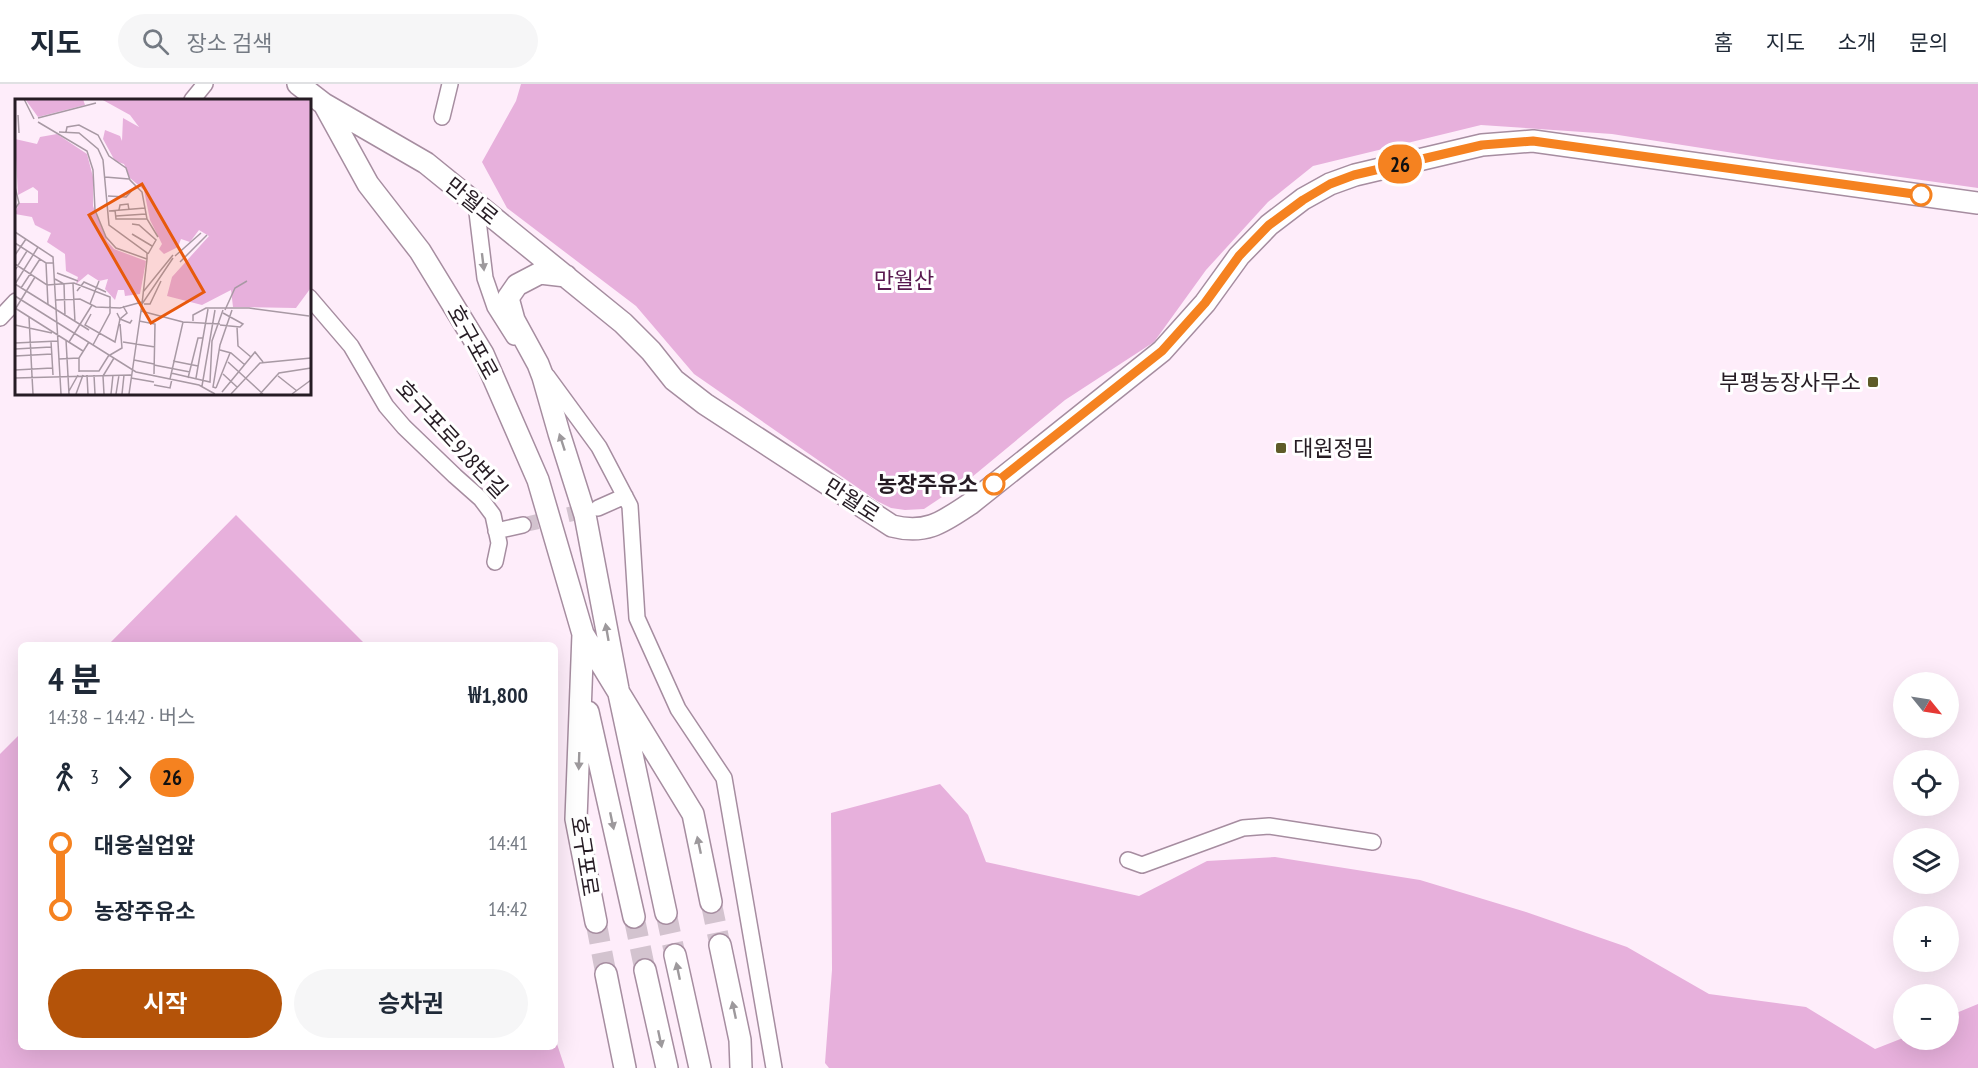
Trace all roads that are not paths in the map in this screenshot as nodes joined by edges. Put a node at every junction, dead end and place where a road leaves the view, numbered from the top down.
1 (205, 84) edge
2 (298, 84) edge
3 (450, 84) edge
4 (193, 99) edge
5 (324, 105) junction
6 (442, 117) dead end
7 (1978, 203) edge
8 (476, 204) junction
9 (566, 276) junction
10 (310, 298) edge
11 (15, 302) edge
12 (0, 318) edge
13 (538, 364) junction
14 (625, 496) junction
15 (598, 508) tunnel mouth
16 (523, 525) tunnel mouth
17 (496, 531) junction
18 (495, 562) dead end
19 (583, 634) junction
20 (581, 682) junction
21 (618, 689) junction
22 (1373, 842) dead end
23 (1128, 860) dead end
24 (711, 902) tunnel mouth
25 (666, 913) tunnel mouth
26 (634, 917) tunnel mouth
27 (596, 922) tunnel mouth
28 (720, 945) tunnel mouth
29 (675, 955) tunnel mouth
30 (645, 970) tunnel mouth
31 (606, 974) tunnel mouth
32 (625, 1068) edge
33 (667, 1068) edge
34 (700, 1068) edge
35 (741, 1068) edge
36 (774, 1068) edge

1 - 4 street
2 - 5 main road, 호구포로
3 - 6 street
5 - 8 main road, 만월로
5 - 19 main road, 호구포로
7 - 9 main road, 만월로
8 - 9 main road, 만월로
8 -> 13 street
9 - 13 main road
10 - 17 street, 호구포로928번길
11 - 12 street
13 - 14 street
21 -> 13 main road
14 - 15 street
14 - 36 street
16 - 17 street
17 - 18 street, 호구포로928번길
19 - 20 main road, 호구포로
19 - 21 main road, 호구포로
20 -> 26 main road, 호구포로
20 -> 27 main road, 호구포로
24 -> 21 main road, 호구포로
21 - 25 main road, 호구포로
22 - 23 street
35 -> 28 main road
34 -> 29 main road
30 -> 33 main road
31 - 32 main road

